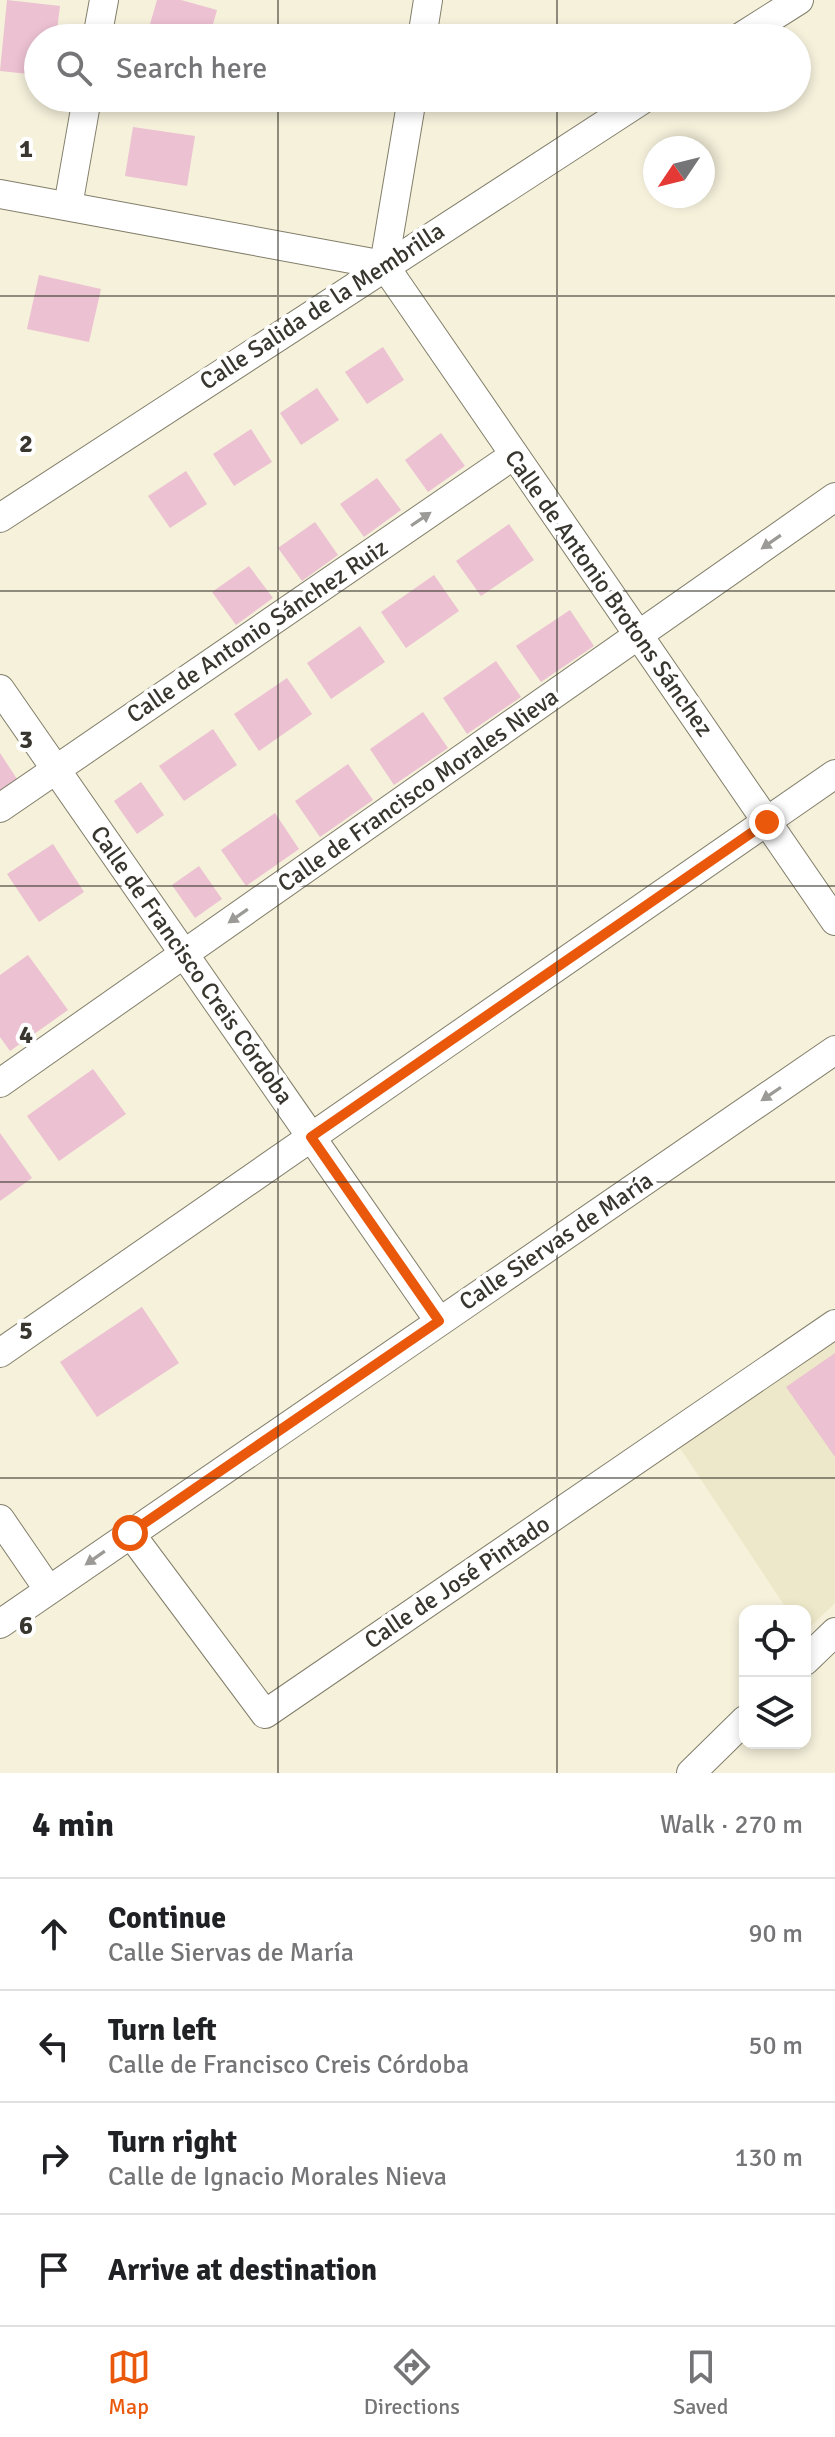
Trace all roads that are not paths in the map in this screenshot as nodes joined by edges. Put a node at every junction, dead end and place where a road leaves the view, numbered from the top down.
1 (104, 0) edge
2 (428, 0) edge
3 (799, 0) edge
4 (100, 24) edge
5 (424, 24) edge
6 (761, 24) edge
7 (85, 112) edge
8 (410, 112) edge
9 (623, 112) edge
10 (0, 194) edge
11 (68, 206) junction
12 (384, 265) junction
13 (514, 455) junction
14 (835, 497) edge
15 (0, 518) edge
16 (638, 635) junction
17 (0, 689) edge
18 (56, 769) junction
19 (835, 774) edge
20 (0, 808) edge
21 (767, 822) junction
22 (835, 921) edge
23 (184, 954) junction
24 (835, 1050) edge
25 (0, 1083) edge
26 (311, 1137) junction
27 (439, 1321) junction
28 (835, 1324) edge
29 (0, 1353) edge
30 (0, 1519) edge
31 (130, 1533) junction
32 (48, 1589) junction
33 (0, 1624) edge
34 (835, 1632) edge
35 (811, 1655) edge
36 (739, 1726) edge
37 (691, 1773) edge

1 - 4 street
2 - 5 street
3 - 6 street
7 - 11 street
8 - 12 street
9 - 12 street, Calle Salida de la Membrilla
10 - 11 street
11 - 12 street
12 - 13 street, Calle de Antonio Brotons Sánchez
12 - 15 street, Calle Salida de la Membrilla
13 - 16 street, Calle de Antonio Brotons Sánchez
18 -> 13 street, Calle de Antonio Sánchez Ruiz
14 -> 16 street, Calle de Francisco Morales Nieva
16 - 21 street, Calle de Antonio Brotons Sánchez
16 -> 23 street, Calle de Francisco Morales Nieva
17 - 18 street, Calle de Francisco Creis Córdoba
18 - 20 street, Calle de Antonio Sánchez Ruiz
18 - 23 street, Calle de Francisco Creis Córdoba
19 - 21 street
21 - 22 street, Calle de Antonio Brotons Sánchez
21 - 26 street
23 - 25 street, Calle de Francisco Morales Nieva
23 - 26 street, Calle de Francisco Creis Córdoba
24 -> 27 street, Calle Siervas de María
26 - 27 street, Calle de Francisco Creis Córdoba
26 - 29 street
27 - 31 street, Calle Siervas de María
28 - 31 street, Calle de José Pintado
30 - 32 street
31 -> 32 street, Calle Siervas de María
32 - 33 street, Calle Siervas de María
34 - 35 street
36 - 37 street

